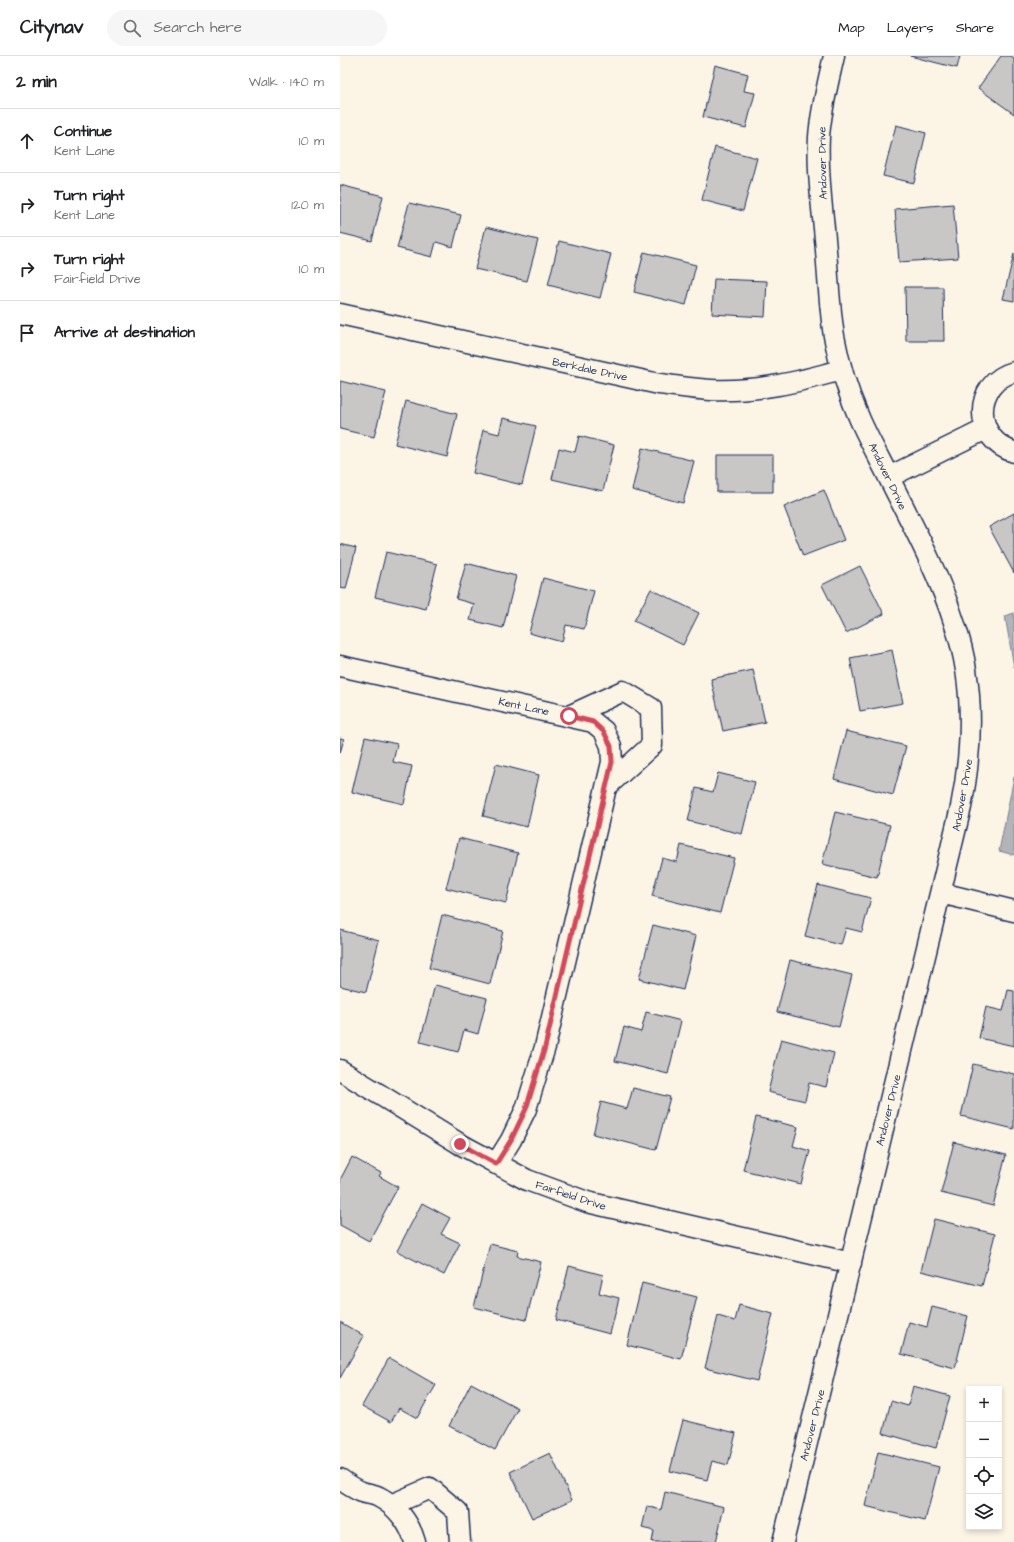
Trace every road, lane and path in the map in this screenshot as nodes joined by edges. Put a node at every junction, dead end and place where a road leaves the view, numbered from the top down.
1 (834, 56) edge
2 (340, 314) edge
3 (841, 370) junction
4 (1014, 372) edge
5 (986, 428) junction
6 (1014, 452) edge
7 (889, 477) junction
8 (344, 667) edge
9 (569, 716) junction
10 (606, 787) junction
11 (940, 893) junction
12 (1014, 911) edge
13 (340, 1070) edge
14 (496, 1164) junction
15 (851, 1263) junction
16 (340, 1479) edge
17 (391, 1505) junction
18 (415, 1542) edge
19 (460, 1542) edge
20 (783, 1542) edge

1 - 3 street, Andover Drive
2 - 3 street, Berkdale Drive
3 - 7 street, Andover Drive
4 - 5 street
5 - 6 street
5 - 7 street
7 - 11 street, Andover Drive
8 - 9 street, Kent Lane
9 - 10 street, Kent Lane
9 - 10 street
10 - 14 street, Kent Lane
11 - 12 street
11 - 15 street, Andover Drive
13 - 14 street, Fairfield Drive
14 - 15 street, Fairfield Drive
15 - 20 street, Andover Drive
16 - 17 street
17 - 18 street
17 - 19 street

